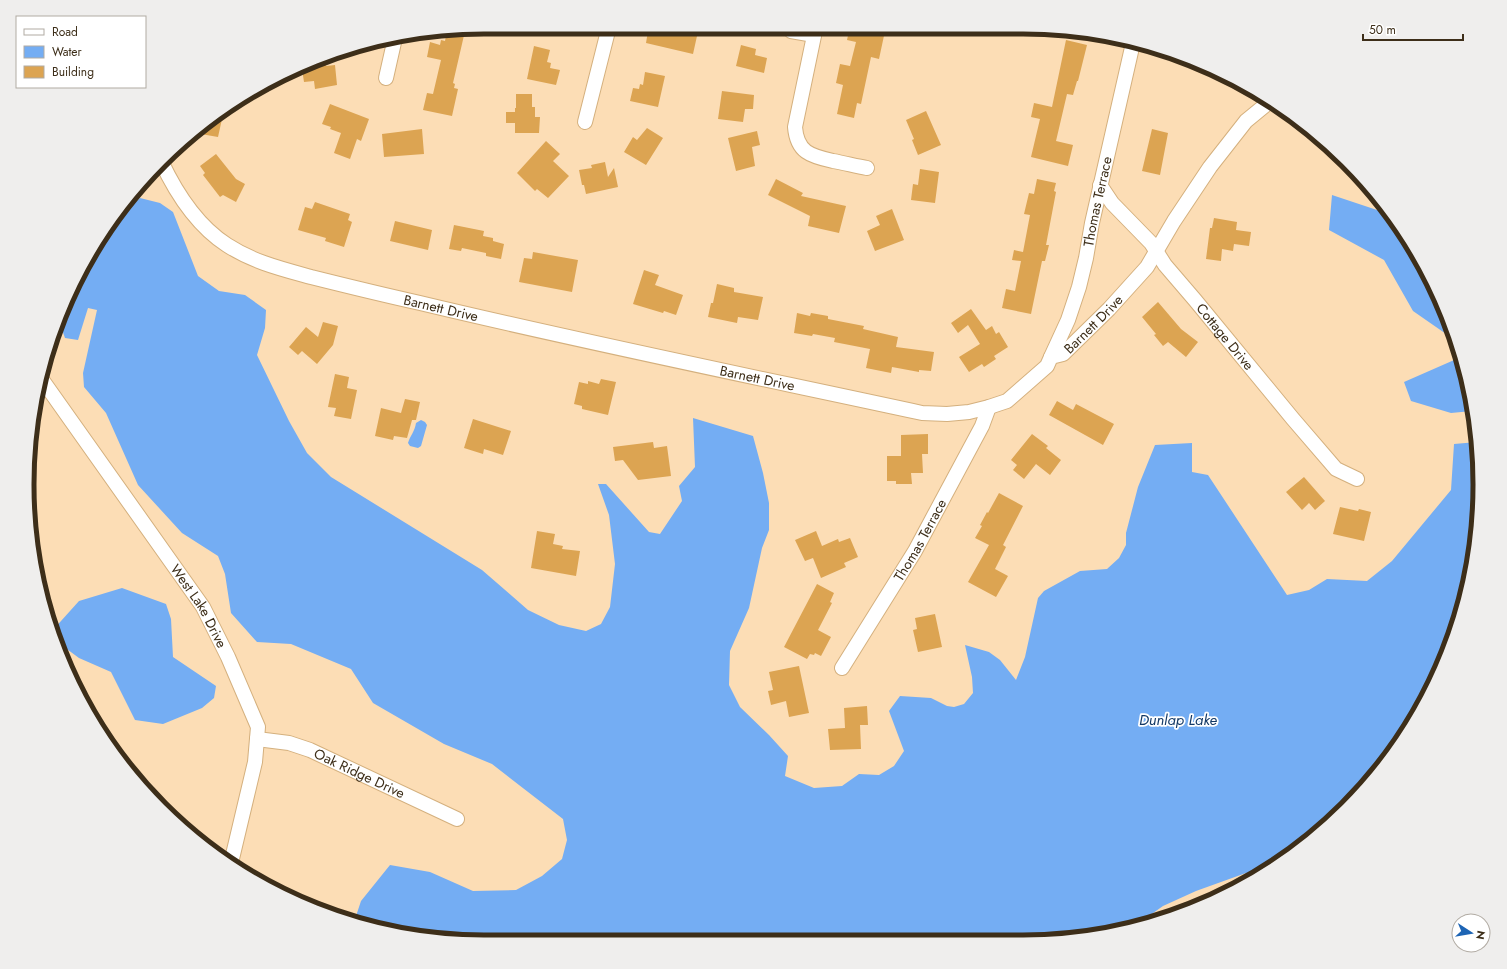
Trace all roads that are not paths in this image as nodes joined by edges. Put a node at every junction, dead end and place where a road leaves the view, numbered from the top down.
1 (607, 34) edge
2 (814, 34) edge
3 (393, 44) edge
4 (1131, 47) edge
5 (386, 78) dead end
6 (1265, 105) edge
7 (586, 122) dead end
8 (164, 168) edge
9 (867, 168) dead end
10 (1100, 185) junction
11 (1156, 251) junction
12 (1052, 357) junction
13 (46, 385) edge
14 (989, 407) junction
15 (1358, 479) dead end
16 (842, 668) dead end
17 (258, 739) junction
18 (457, 819) dead end
19 (232, 858) edge

1 - 7 street
2 - 9 street
3 - 5 street
4 - 10 street, Thomas Terrace
6 - 11 street, Barnett Drive
8 - 14 street, Barnett Drive
10 - 11 street, Cottage Drive
10 - 12 street, Thomas Terrace
11 - 12 street, Barnett Drive
11 - 15 street, Cottage Drive
12 - 14 street, Barnett Drive
13 - 17 street, West Lake Drive
14 - 16 street, Thomas Terrace
17 - 18 street, Oak Ridge Drive
17 - 19 street, West Lake Drive

